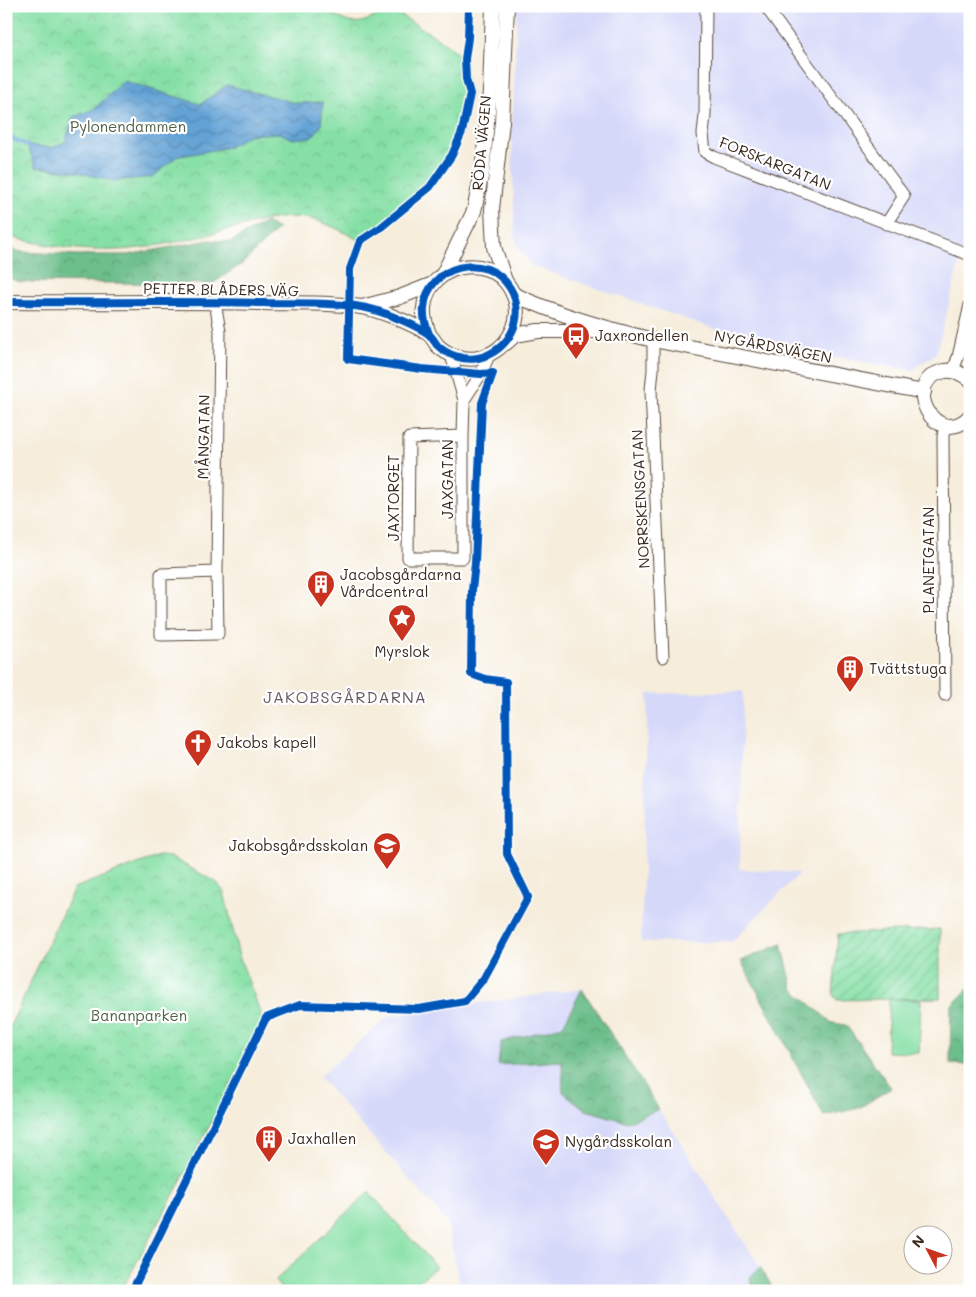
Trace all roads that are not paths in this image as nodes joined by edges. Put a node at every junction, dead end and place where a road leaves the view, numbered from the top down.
1 (493, 6) edge
2 (507, 6) edge
3 (706, 6) edge
4 (765, 6) edge
5 (886, 224) junction
6 (970, 255) edge
7 (443, 274) junction
8 (505, 281) junction
9 (433, 284) junction
10 (513, 294) junction
11 (6, 302) edge
12 (215, 302) junction
13 (970, 305) edge
14 (362, 307) junction
15 (617, 331) junction
16 (429, 334) junction
17 (652, 340) junction
18 (505, 343) junction
19 (451, 354) junction
20 (489, 355) junction
21 (953, 371) junction
22 (970, 380) edge
23 (924, 392) junction
24 (464, 400) junction
25 (970, 416) edge
26 (946, 425) junction
27 (463, 436) junction
28 (463, 558) joint
29 (217, 572) junction
30 (663, 657) dead end
31 (945, 695) dead end

1 - 7 street, RÖDA VÄGEN
2 - 8 street, RÖDA VÄGEN
3 - 5 street, FORSKARGATAN
4 - 5 street
5 - 6 street, FORSKARGATAN
7 - 8 street
7 - 9 street
8 - 10 street
9 - 14 street, PETTER BLÅDERS VÄG
9 - 16 street
10 - 15 street, NYGÅRDSVÄGEN
10 - 18 street
11 - 12 street, PETTER BLÅDERS VÄG
12 - 14 street, PETTER BLÅDERS VÄG
12 - 29 street, MÅNGATAN
13 - 21 street
14 - 16 street, PETTER BLÅDERS VÄG
15 - 17 street, NYGÅRDSVÄGEN
15 - 18 street, NYGÅRDSVÄGEN
16 - 19 street
17 - 23 street, NYGÅRDSVÄGEN
17 - 30 street, NORRSKENSGATAN
18 - 20 street
19 - 20 street
19 - 24 street, JAXGATAN
20 - 24 street
21 - 22 street
21 - 23 street
23 - 26 street
24 - 27 street, JAXGATAN
25 - 26 street
26 - 31 street, PLANETGATAN
27 - 28 street, JAXGATAN
27 - 28 street, JAXTORGET
29 - 29 street, MÅNGATAN

